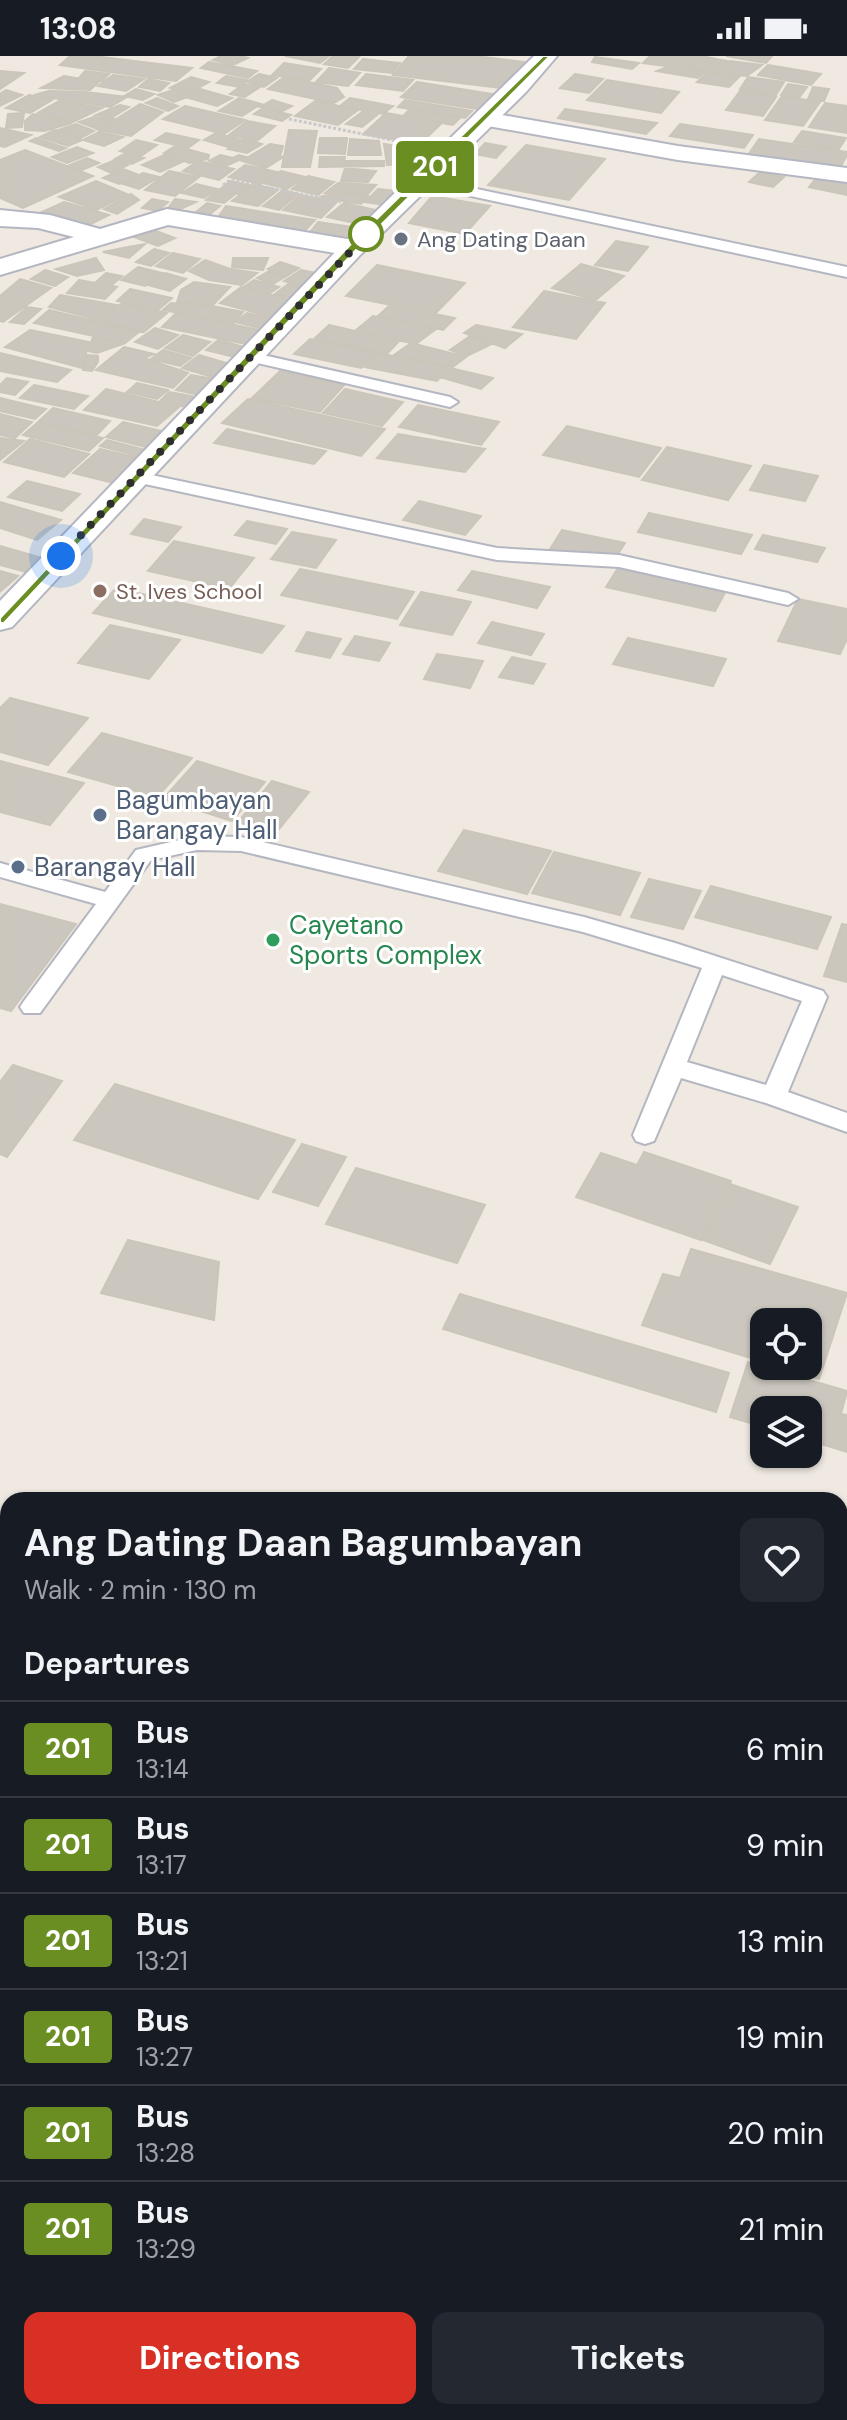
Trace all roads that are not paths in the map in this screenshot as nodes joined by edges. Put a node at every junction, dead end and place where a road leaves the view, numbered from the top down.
1 (546, 56) edge
2 (485, 119) junction
3 (847, 175) edge
4 (420, 181) junction
5 (0, 218) edge
6 (98, 237) junction
7 (353, 248) junction
8 (0, 267) edge
9 (847, 272) edge
10 (250, 357) junction
11 (450, 402) dead end
12 (137, 477) junction
13 (788, 599) dead end
14 (0, 620) edge
15 (0, 870) edge
16 (109, 900) junction
17 (715, 964) junction
18 (32, 1007) dead end
19 (673, 1067) junction
20 (774, 1096) junction
21 (847, 1123) edge
22 (645, 1135) dead end

1 - 2 main road
2 - 3 main road
2 - 4 main road
4 - 7 main road
4 - 9 lane
5 - 6 main road
6 - 7 main road
6 - 8 main road
7 - 10 main road
10 - 11 lane
10 - 12 main road
12 - 13 lane
12 - 14 main road
15 - 16 lane
16 - 17 lane
16 - 18 lane
17 - 19 lane
17 - 20 lane
19 - 20 lane
19 - 22 lane
20 - 21 lane

